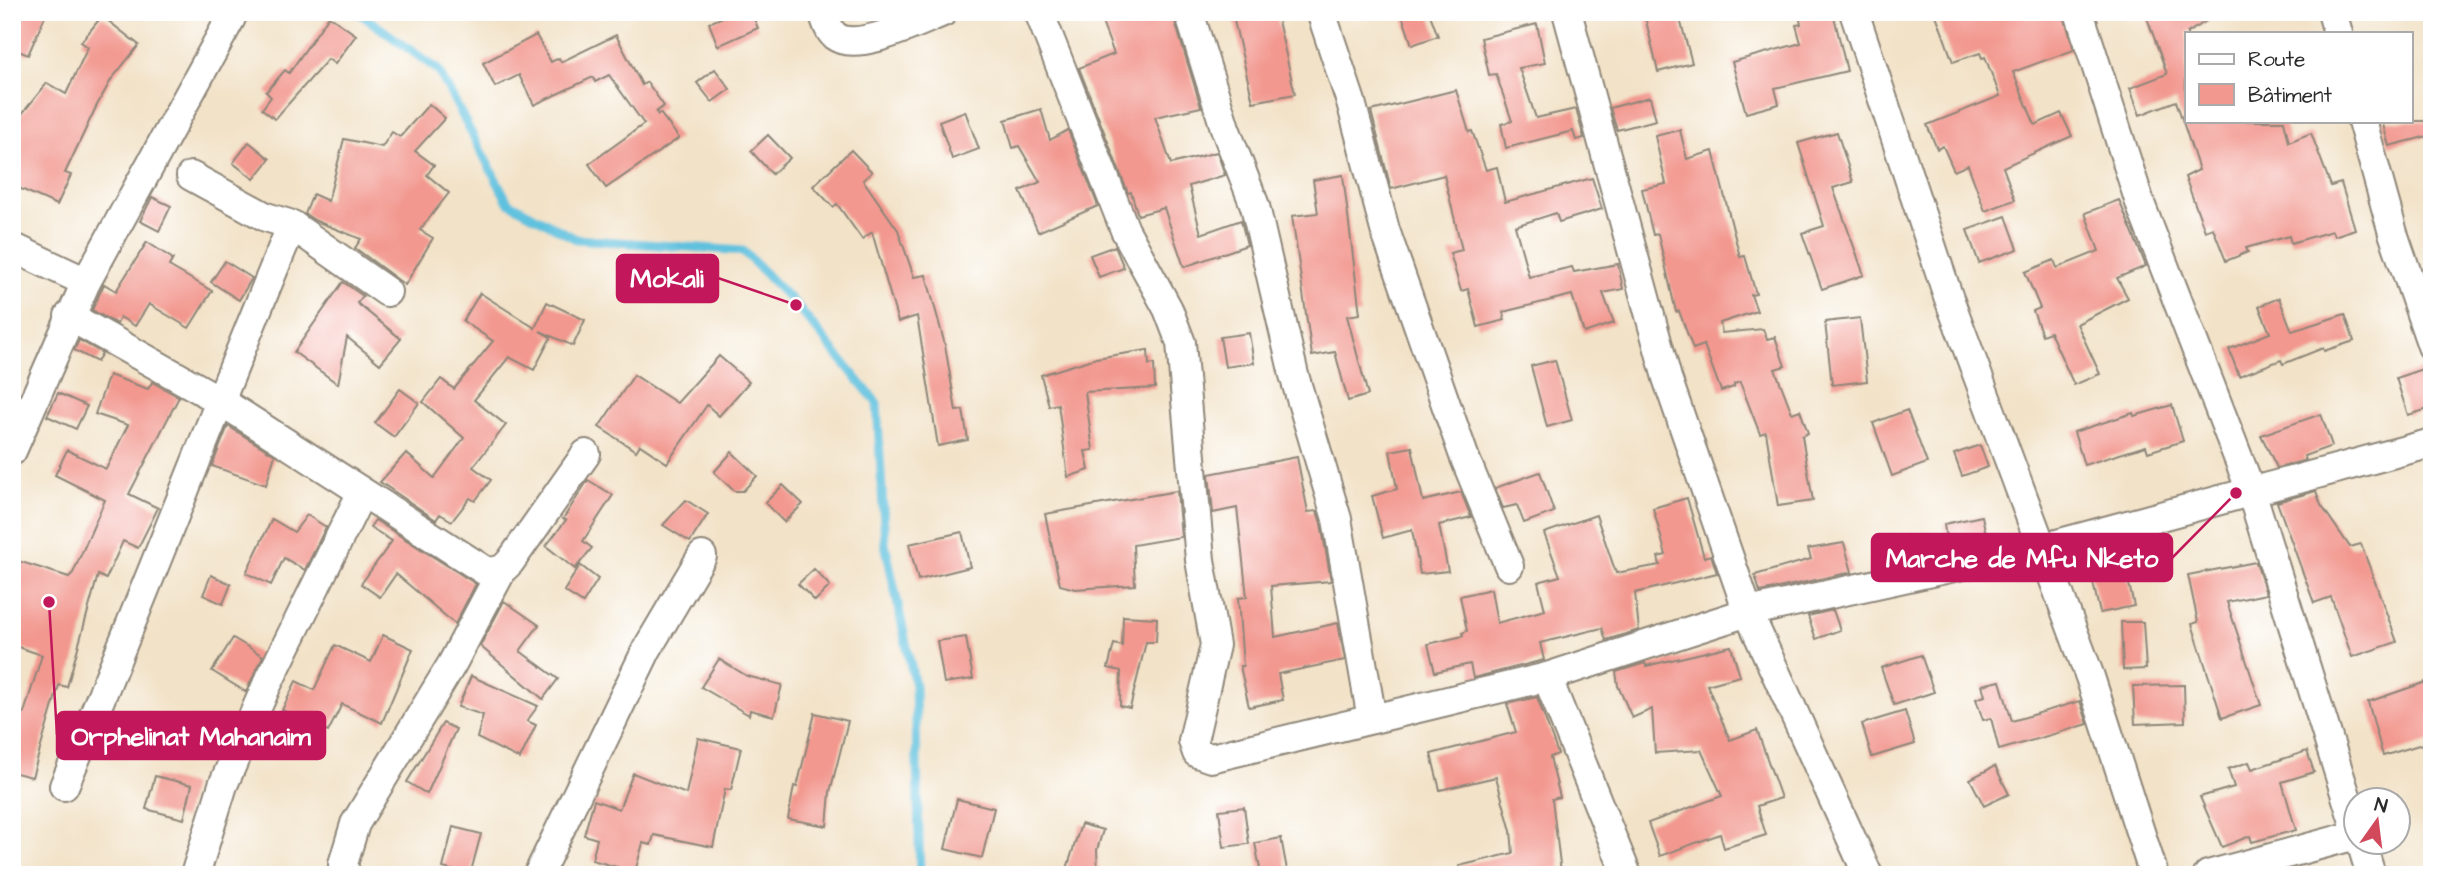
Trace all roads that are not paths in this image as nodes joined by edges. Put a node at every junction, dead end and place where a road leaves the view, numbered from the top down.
1 (823, 12) edge
2 (943, 12) edge
3 (1039, 12) edge
4 (1189, 12) edge
5 (1321, 12) edge
6 (1567, 12) edge
7 (1854, 12) edge
8 (2079, 12) edge
9 (2332, 12) edge
10 (230, 18) dead end
11 (2338, 32) edge
12 (2362, 122) edge
13 (191, 176) dead end
14 (292, 225) junction
15 (12, 247) edge
16 (86, 282) junction
17 (387, 292) dead end
18 (69, 316) junction
19 (2432, 346) edge
20 (219, 400) junction
21 (2432, 443) edge
22 (12, 451) edge
23 (586, 454) dead end
24 (2251, 491) junction
25 (361, 494) junction
26 (2042, 548) junction
27 (702, 556) dead end
28 (1509, 566) dead end
29 (502, 570) junction
30 (1748, 612) junction
31 (1547, 677) junction
32 (1372, 719) junction
33 (64, 786) dead end
34 (2344, 786) edge
35 (2342, 839) edge
36 (2365, 856) edge
37 (195, 875) edge
38 (346, 875) edge
39 (538, 875) edge
40 (1628, 875) edge
41 (1868, 875) edge
42 (2154, 875) edge
43 (2207, 875) edge
44 (2371, 875) edge

1 - 2 street
3 - 32 street
4 - 32 street
5 - 28 street
6 - 30 street
7 - 26 street
8 - 24 street
9 - 11 street
10 - 16 street
12 - 19 street
13 - 14 street
14 - 17 street
14 - 20 street
15 - 16 street
16 - 18 street
18 - 20 street
18 - 22 street
20 - 25 street
20 - 33 street
21 - 24 street
23 - 29 street
24 - 26 street
24 - 34 street
25 - 29 street
25 - 37 street
26 - 30 street
26 - 42 street
27 - 39 street
29 - 38 street
30 - 31 street
30 - 41 street
31 - 32 street
31 - 40 street
35 - 43 street
36 - 44 street

